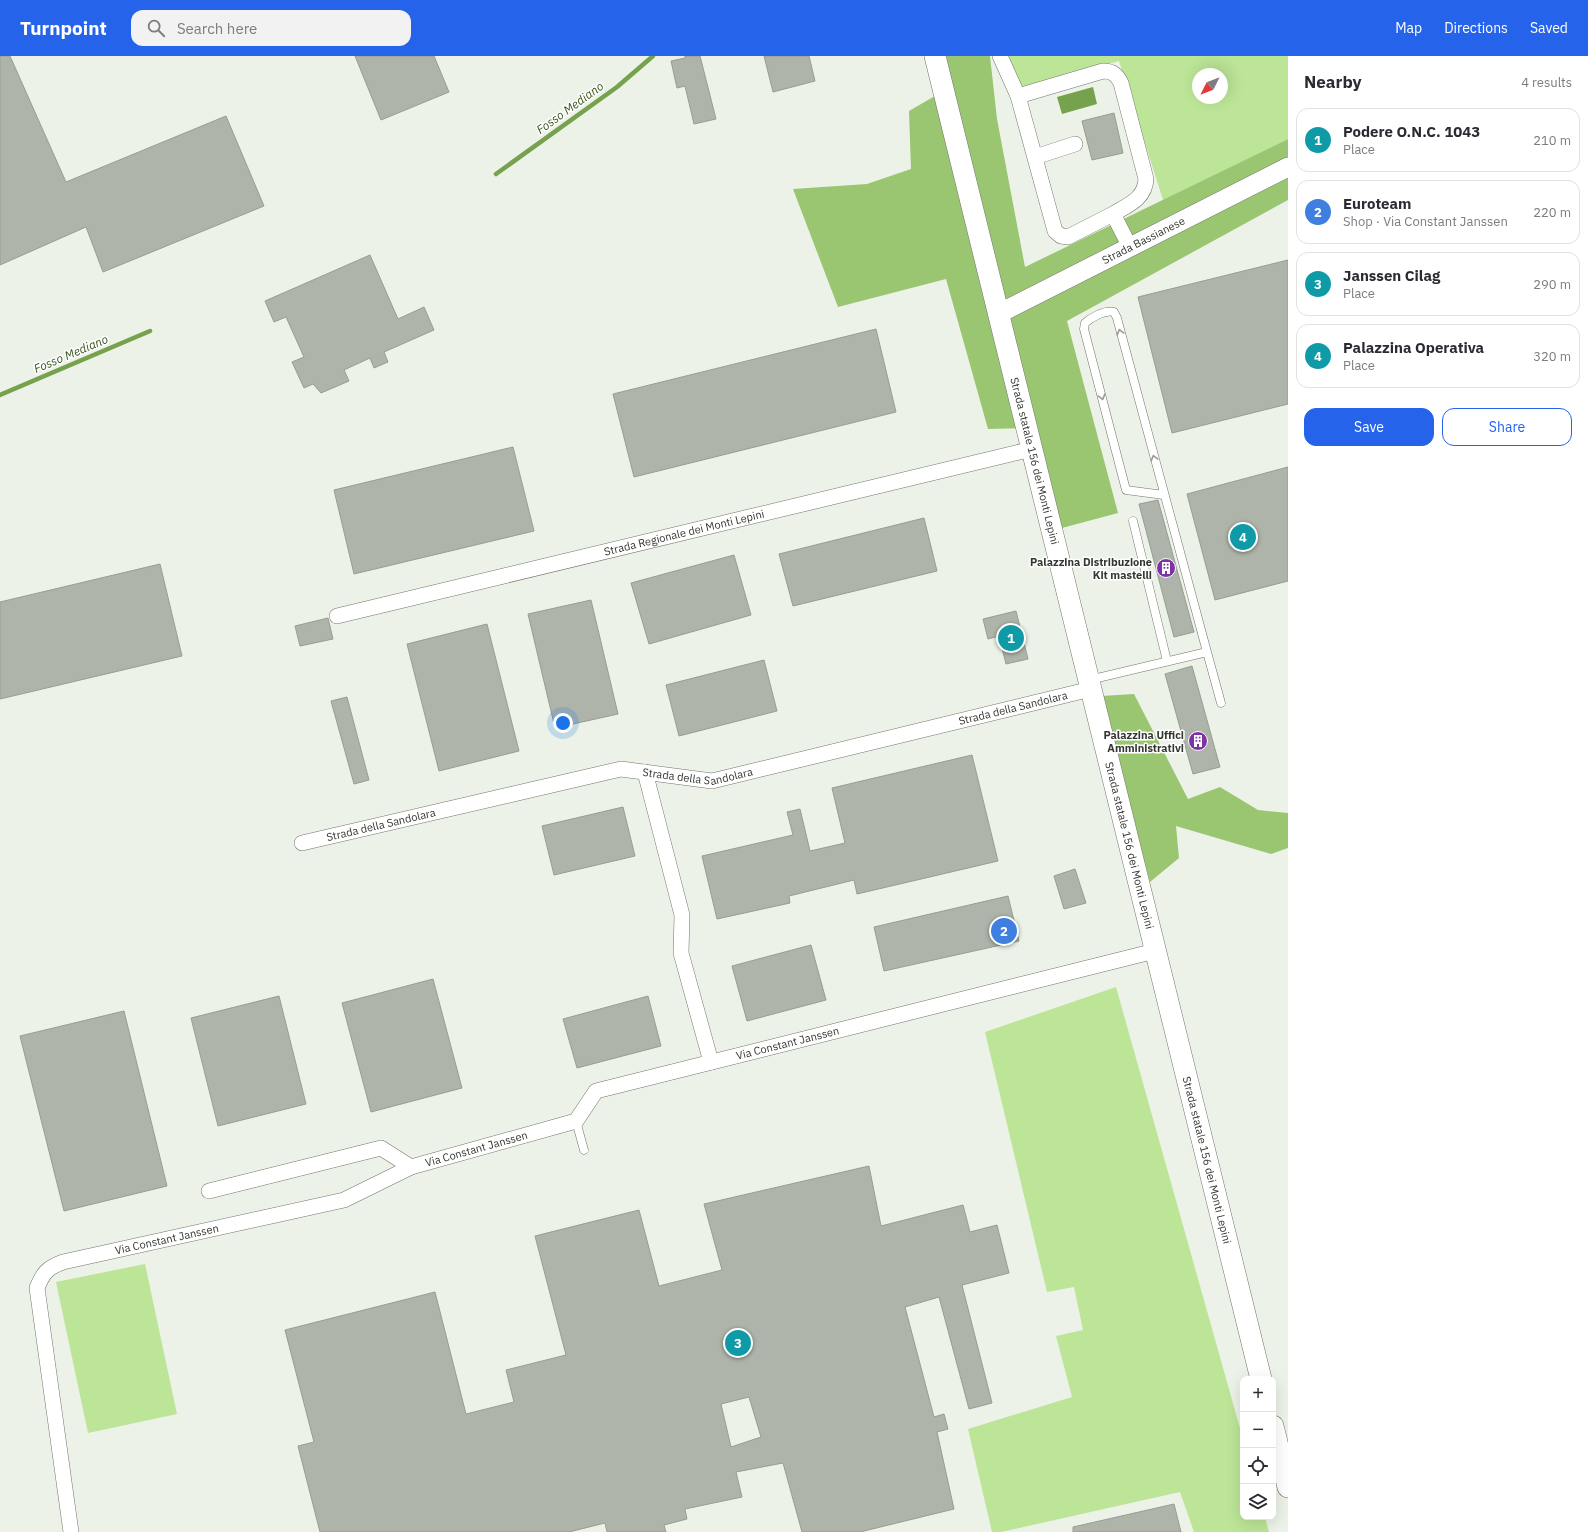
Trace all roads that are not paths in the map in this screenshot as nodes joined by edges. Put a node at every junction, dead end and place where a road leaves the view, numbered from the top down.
1 (935, 56) edge
2 (1000, 56) edge
3 (1018, 96) junction
4 (1075, 144) dead end
5 (1035, 157) junction
6 (1288, 168) edge
7 (1113, 214) junction
8 (1130, 248) junction
9 (998, 314) junction
10 (1032, 449) junction
11 (1164, 495) junction
12 (1133, 521) dead end
13 (337, 616) dead end
14 (1207, 652) junction
15 (1167, 661) junction
16 (1090, 685) junction
17 (1221, 703) dead end
18 (645, 772) junction
19 (302, 843) dead end
20 (1155, 951) junction
21 (711, 1062) junction
22 (576, 1121) junction
23 (584, 1150) dead end
24 (411, 1167) junction
25 (209, 1191) dead end
26 (1260, 1376) edge
27 (1276, 1438) edge
28 (1288, 1487) edge
29 (71, 1532) edge

1 - 9 main road, Strada statale 156 dei Monti Lepini
2 - 3 street
3 - 5 street
3 - 7 street
4 - 5 street
5 - 7 street
6 - 8 street, Strada Bassianese
7 - 8 street
8 - 9 street, Strada Bassianese
9 - 10 main road, Strada statale 156 dei Monti Lepini
10 - 13 street, Strada Regionale dei Monti Lepini
10 - 16 main road, Strada statale 156 dei Monti Lepini
11 -> 11 lane
11 - 14 lane
12 - 15 lane
14 - 15 lane
14 - 17 lane
15 - 16 lane
16 - 18 street, Strada della Sandolara
16 - 20 main road, Strada statale 156 dei Monti Lepini
18 - 19 street, Strada della Sandolara
18 - 21 street
20 - 21 street, Via Constant Janssen
20 - 26 main road, Strada statale 156 dei Monti Lepini
21 - 22 street, Via Constant Janssen
22 - 23 lane
22 - 24 street, Via Constant Janssen
24 - 25 street
24 - 29 street, Via Constant Janssen
27 - 28 main road

